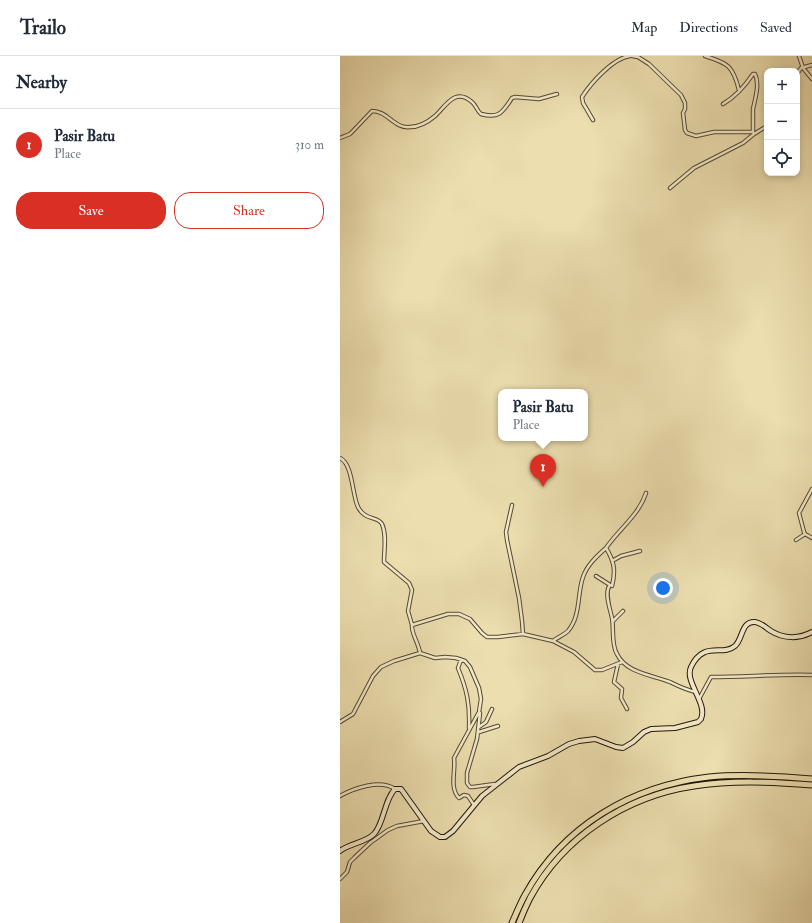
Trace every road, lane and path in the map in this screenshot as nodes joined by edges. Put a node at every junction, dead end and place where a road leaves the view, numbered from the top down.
1 (631, 56) edge
2 (705, 56) edge
3 (799, 56) edge
4 (812, 65) edge
5 (803, 68) junction
6 (800, 70) edge
7 (812, 79) edge
8 (739, 91) junction
9 (556, 94) dead end
10 (723, 104) dead end
11 (593, 120) dead end
12 (764, 128) edge
13 (753, 133) junction
14 (340, 138) edge
15 (670, 188) dead end
16 (340, 458) edge
17 (812, 489) edge
18 (646, 493) dead end
19 (512, 505) dead end
20 (805, 534) junction
21 (812, 538) edge
22 (796, 540) dead end
23 (606, 548) junction
24 (640, 551) dead end
25 (612, 560) junction
26 (596, 576) dead end
27 (610, 585) junction
28 (623, 610) dead end
29 (613, 621) junction
30 (412, 625) junction
31 (812, 632) edge
32 (523, 634) junction
33 (553, 641) junction
34 (420, 654) junction
35 (461, 660) junction
36 (620, 663) junction
37 (812, 675) edge
38 (696, 692) junction
39 (699, 700) junction
40 (480, 707) junction
41 (492, 709) dead end
42 (627, 709) dead end
43 (340, 722) edge
44 (498, 726) dead end
45 (479, 728) junction
46 (469, 729) junction
47 (478, 732) junction
48 (812, 779) edge
49 (498, 784) junction
50 (812, 785) edge
51 (395, 788) junction
52 (340, 796) edge
53 (474, 805) junction
54 (424, 821) junction
55 (377, 828) junction
56 (379, 837) junction
57 (340, 851) edge
58 (340, 879) edge
59 (512, 923) edge
60 (519, 923) edge

1 - 11 street
1 - 13 street
2 - 8 street
3 - 5 street
4 - 5 street
5 - 6 street
5 - 7 street
8 - 10 street
8 - 13 street
9 - 14 street
12 - 13 street
13 - 15 street
16 - 30 street
17 - 20 street
18 - 23 street
19 - 32 street
20 - 21 street
20 - 22 street
23 - 25 street
23 - 33 street
24 - 25 street
25 - 27 street
26 - 27 street
27 - 29 street
28 - 29 street
29 - 36 street
30 - 32 street
30 - 34 street
31 - 38 main road
32 - 33 street
33 - 36 street
34 - 35 street
34 - 43 street
35 - 40 street
35 - 46 street
36 - 38 street
36 - 42 street
37 - 39 street
38 - 39 main road
39 - 49 main road
40 - 45 street
40 - 46 street
41 - 45 street
44 - 47 street
45 - 47 street
46 - 53 street
47 - 49 street
48 - 59 highway
49 - 53 main road
50 - 60 highway
51 - 52 street
51 - 54 main road
51 - 55 main road
53 - 54 main road
54 - 56 street
55 - 56 street
55 - 57 main road
56 - 58 street

